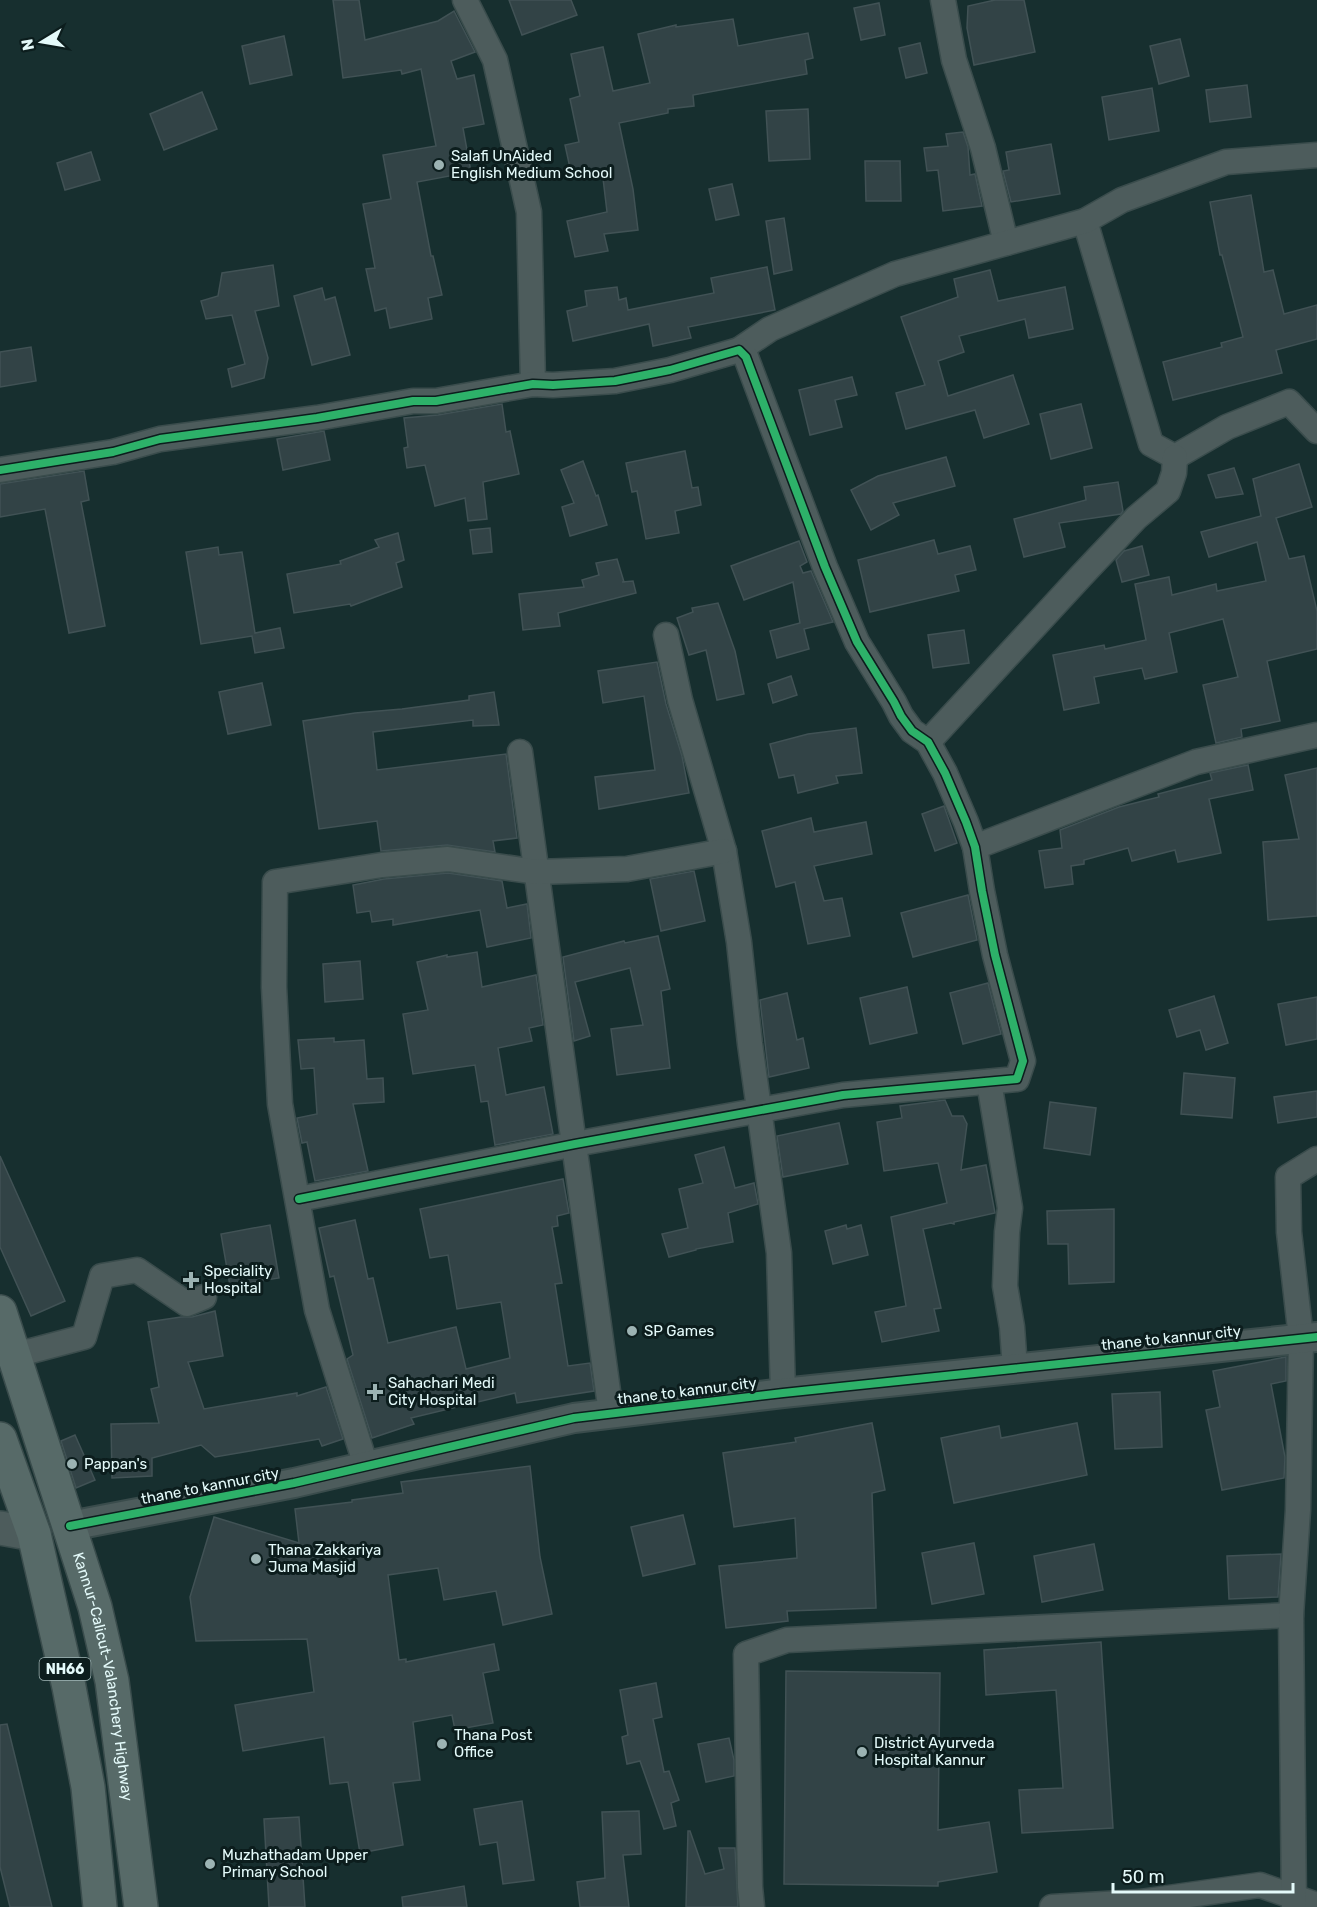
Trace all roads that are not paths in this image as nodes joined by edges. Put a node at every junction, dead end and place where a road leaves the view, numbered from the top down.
1 (465, 0) edge
2 (943, 0) edge
3 (1317, 155) edge
4 (1085, 221) junction
5 (1006, 243) junction
6 (739, 350) junction
7 (533, 384) junction
8 (1317, 431) edge
9 (1175, 457) junction
10 (0, 470) edge
11 (666, 635) dead end
12 (1317, 735) edge
13 (928, 742) junction
14 (520, 752) dead end
15 (975, 847) junction
16 (724, 851) junction
17 (537, 872) junction
18 (989, 1082) junction
19 (760, 1109) junction
20 (574, 1144) junction
21 (1317, 1159) edge
22 (299, 1199) junction
23 (204, 1297) dead end
24 (0, 1312) edge
25 (1309, 1337) edge
26 (14, 1352) junction
27 (1015, 1368) junction
28 (783, 1393) junction
29 (611, 1413) junction
30 (0, 1439) edge
31 (366, 1466) junction
32 (70, 1526) junction
33 (0, 1528) edge
34 (33, 1534) junction
35 (1291, 1615) junction
36 (1293, 1902) edge
37 (1317, 1905) edge
38 (100, 1907) edge
39 (141, 1907) edge
40 (752, 1907) edge
41 (1052, 1907) edge

1 - 7 street
2 - 5 street
3 - 4 street
4 - 5 street
4 - 9 street
5 - 6 street
6 - 7 street
6 - 13 street
7 - 10 street
8 - 9 street
9 - 13 street
11 - 16 street
12 - 15 street
13 - 15 street
14 - 17 street
15 - 18 street
16 - 17 street
16 - 19 street
17 - 20 street
17 - 22 street
18 - 19 street
18 - 27 street
19 - 20 street
19 - 28 street
20 - 22 street
20 - 29 street
21 - 25 street
22 - 31 street
23 - 26 street
24 - 26 highway, Kannur-Calicut-Valanchery Highway / NH66
25 - 27 street, thane to kannur city
25 - 35 street
26 - 32 highway, Kannur-Calicut-Valanchery Highway / NH66
27 - 28 street, thane to kannur city
28 - 29 street, thane to kannur city
29 - 31 street, thane to kannur city
30 - 34 highway, NH66
31 - 32 street, thane to kannur city
32 - 34 highway
32 - 39 highway, Kannur-Calicut-Valanchery Highway / NH66
33 - 34 main road
34 - 38 highway, NH66
35 - 36 street
35 - 40 street
36 - 37 street
36 - 41 street

